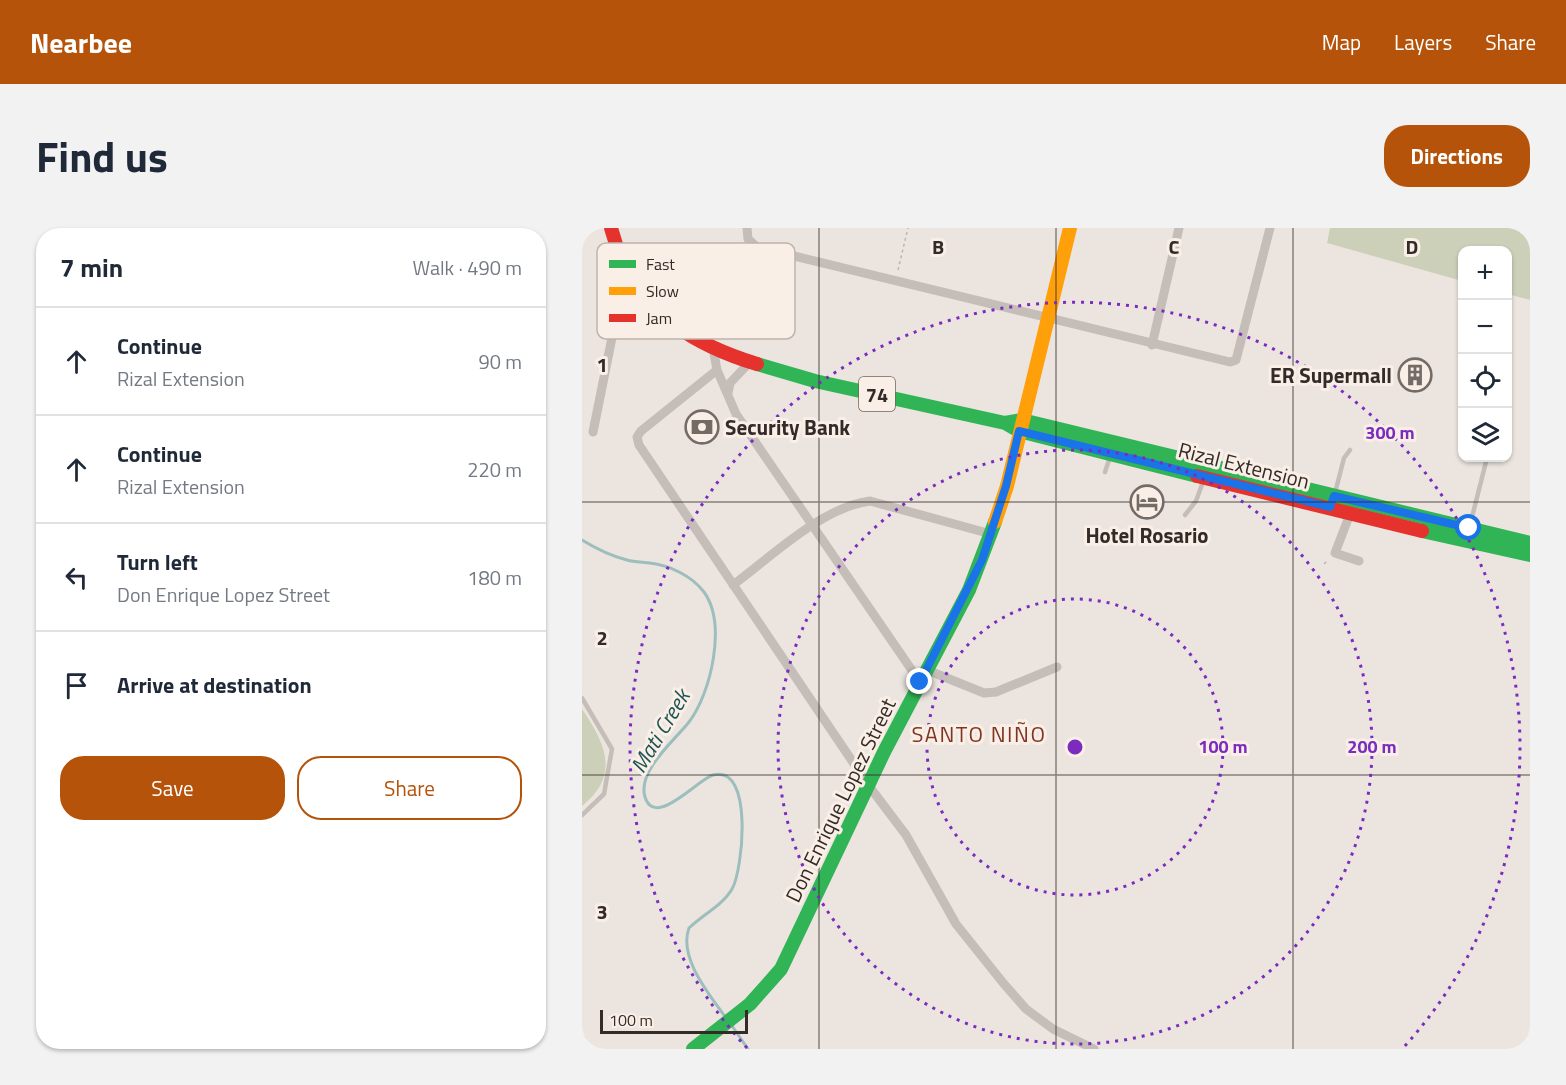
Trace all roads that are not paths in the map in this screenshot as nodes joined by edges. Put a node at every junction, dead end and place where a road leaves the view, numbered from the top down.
1 (610, 228) edge
2 (747, 228) edge
3 (1070, 228) edge
4 (1179, 228) edge
5 (1270, 228) edge
6 (616, 243) edge
7 (752, 243) edge
8 (795, 256) edge
9 (1048, 318) junction
10 (612, 339) edge
11 (698, 339) edge
12 (1152, 345) junction
13 (712, 348) junction
14 (749, 363) junction
15 (717, 370) junction
16 (728, 393) junction
17 (1020, 426) junction
18 (593, 432) dead end
19 (1350, 450) dead end
20 (1111, 454) junction
21 (1486, 462) edge
22 (1200, 470) junction
23 (1105, 472) dead end
24 (1332, 502) junction
25 (1350, 514) junction
26 (1185, 515) dead end
27 (812, 526) junction
28 (991, 534) junction
29 (1467, 534) junction
30 (1530, 543) edge
31 (1530, 555) edge
32 (1359, 561) dead end
33 (733, 585) junction
34 (1057, 667) dead end
35 (924, 676) junction
36 (582, 698) edge
37 (869, 786) junction
38 (582, 815) edge
39 (582, 1040) edge
40 (585, 1049) edge
41 (693, 1049) edge
42 (1094, 1049) edge

1 - 6 main road, 74
2 - 7 street
3 - 9 main road, Don Enrique Lopez Street
4 - 12 street
5 - 12 street
8 - 9 street
9 - 12 street
9 - 17 main road, Don Enrique Lopez Street
10 - 18 street
11 - 13 main road, 74
13 - 14 main road, 74
13 - 15 street
14 - 16 street
14 - 17 main road, 74
15 - 16 street
15 - 33 street
16 - 27 street
17 - 20 main road, Rizal Extension / 74
17 - 22 main road, Rizal Extension / 74
17 - 28 main road, Don Enrique Lopez Street
19 - 24 lane
20 - 22 main road, Rizal Extension / 74
20 - 23 lane
21 - 29 lane
22 - 24 main road, Rizal Extension / 74
22 - 26 lane
24 - 25 main road, Rizal Extension / 74
24 - 29 main road, Rizal Extension / 74
25 - 29 main road, Rizal Extension / 74
25 - 32 street
27 - 28 street
27 - 33 street
27 - 35 street
28 - 35 main road, Don Enrique Lopez Street
29 - 30 main road, Rizal Extension / 74
29 - 31 main road, Rizal Extension / 74
33 - 37 street
34 - 35 street
35 - 37 main road, Don Enrique Lopez Street
36 - 38 lane
37 - 41 main road, Don Enrique Lopez Street
37 - 42 street
39 - 40 street

